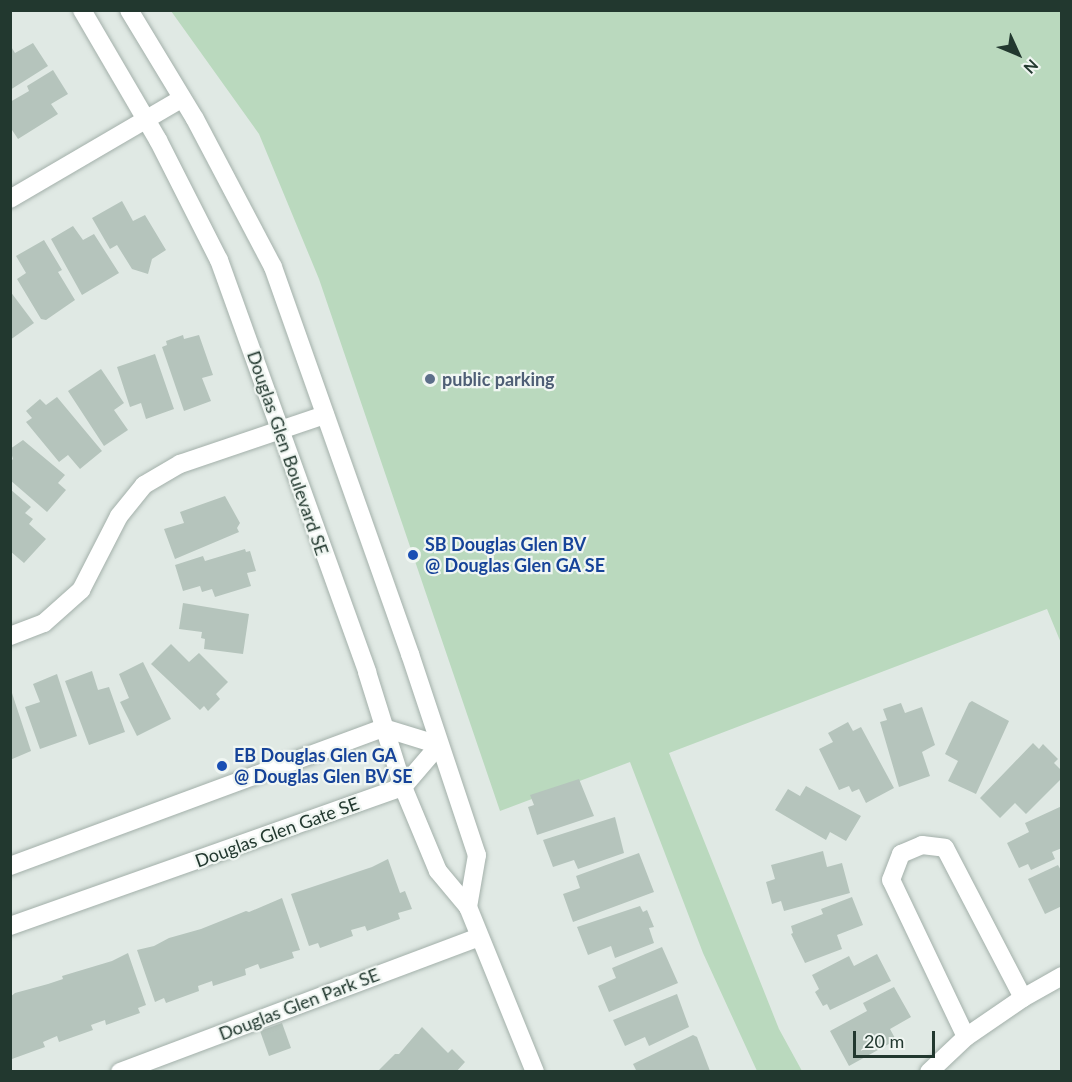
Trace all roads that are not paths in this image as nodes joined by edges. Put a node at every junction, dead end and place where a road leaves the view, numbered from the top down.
1 (82, 10) edge
2 (129, 10) edge
3 (181, 99) junction
4 (147, 121) junction
5 (10, 199) edge
6 (325, 415) junction
7 (281, 428) junction
8 (10, 636) edge
9 (384, 728) junction
10 (439, 745) junction
11 (403, 787) junction
12 (10, 866) edge
13 (468, 907) junction
14 (10, 926) edge
15 (479, 937) junction
16 (1062, 976) edge
17 (1023, 998) junction
18 (966, 1037) junction
19 (120, 1071) edge
20 (535, 1071) edge
21 (929, 1071) edge

1 - 4 street, Douglas Glen Boulevard SE
2 - 3 street, Douglas Glen Boulevard SE
3 - 4 street
3 - 6 street, Douglas Glen Boulevard SE
4 - 5 street
4 - 7 street, Douglas Glen Boulevard SE
6 - 7 street
6 - 10 street, Douglas Glen Boulevard SE
7 - 8 street
7 - 9 street, Douglas Glen Boulevard SE
9 - 10 street
9 - 11 street, Douglas Glen Boulevard SE
9 - 12 street
10 - 11 street, Douglas Glen Gate SE
10 - 13 street, Douglas Glen Boulevard SE
11 - 13 street, Douglas Glen Boulevard SE
11 - 14 street, Douglas Glen Gate SE
13 - 15 street, Douglas Glen Boulevard SE
15 - 19 street, Douglas Glen Park SE
15 - 20 street, Douglas Glen Boulevard SE
16 - 17 street
17 - 18 street
17 - 18 street
18 - 21 street

